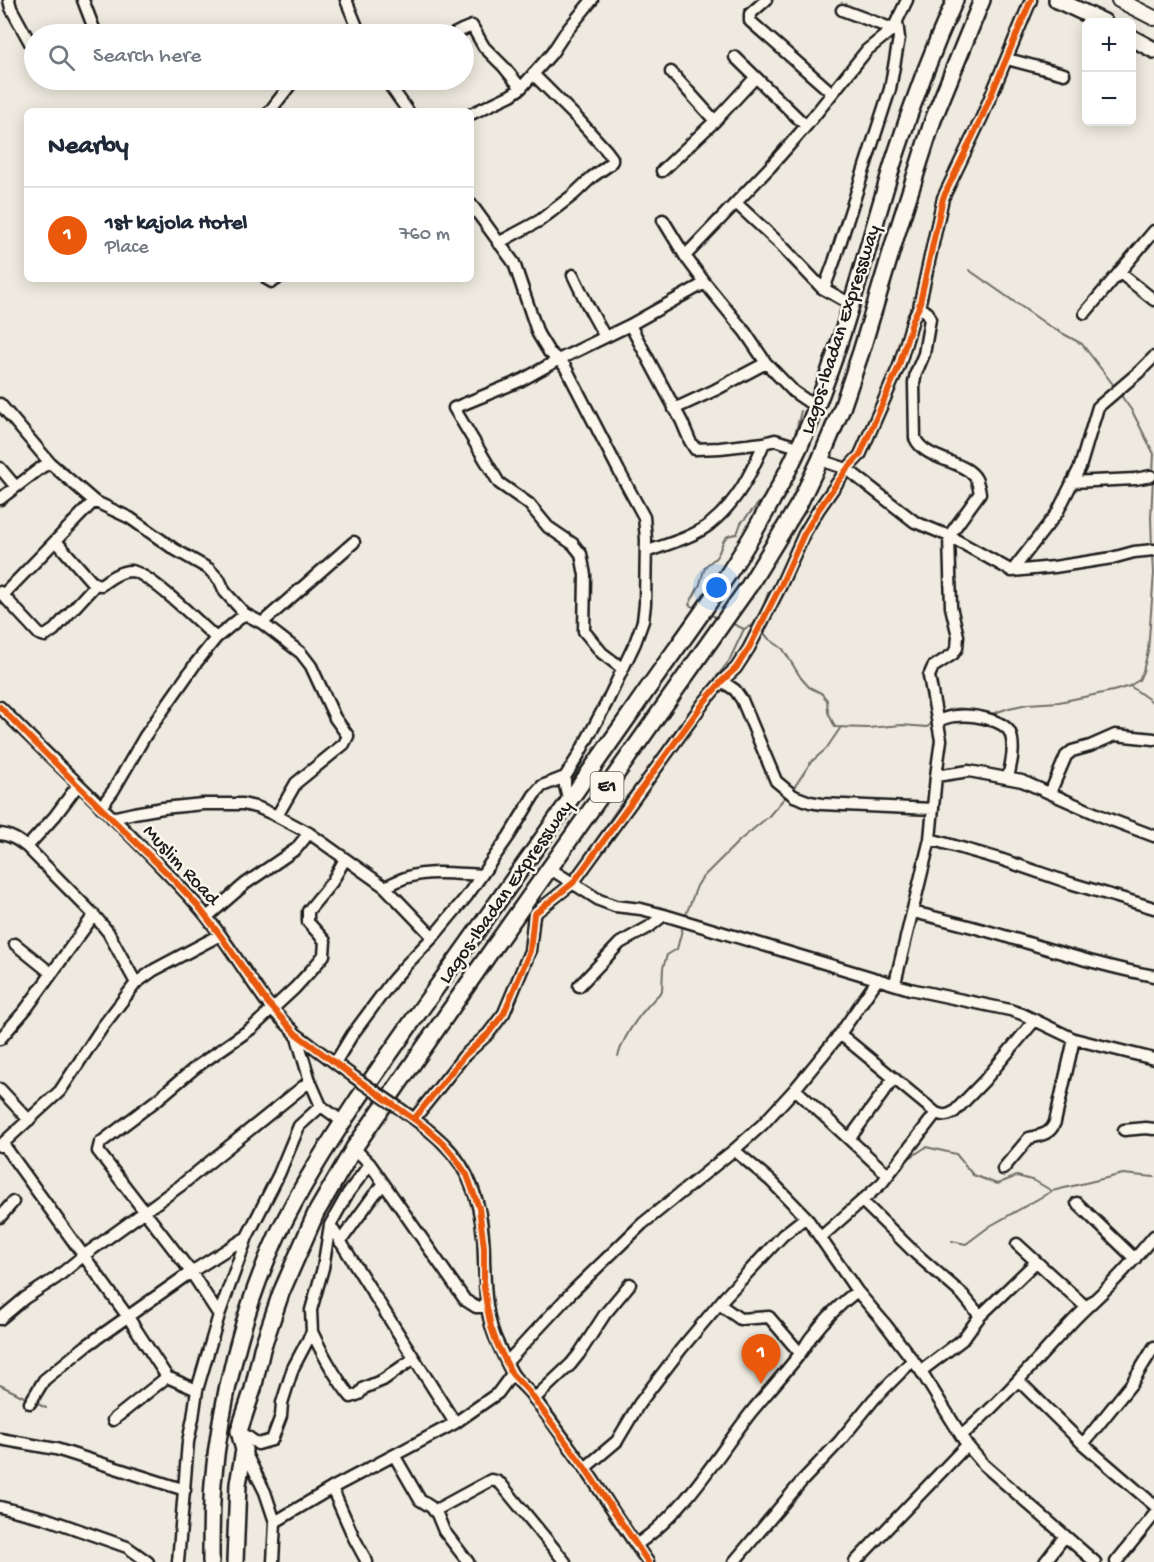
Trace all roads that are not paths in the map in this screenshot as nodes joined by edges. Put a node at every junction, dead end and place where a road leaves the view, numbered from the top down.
1 (9, 0) edge
2 (83, 0) edge
3 (346, 0) edge
4 (592, 0) edge
5 (766, 0) edge
6 (907, 0) edge
7 (955, 0) edge
8 (982, 0) edge
9 (1031, 0) edge
10 (1057, 0) edge
11 (1119, 0) edge
12 (842, 10) dead end
13 (1095, 18) edge
14 (1154, 18) edge
15 (92, 24) edge
16 (354, 24) edge
17 (895, 25) junction
18 (474, 30) edge
19 (24, 32) edge
20 (1136, 41) edge
21 (1154, 50) edge
22 (735, 57) dead end
23 (1007, 59) junction
24 (671, 72) dead end
25 (533, 74) junction
26 (1064, 74) dead end
27 (755, 78) junction
28 (521, 88) junction
29 (286, 90) edge
30 (393, 90) edge
31 (832, 93) junction
32 (272, 108) edge
33 (406, 108) edge
34 (474, 113) edge
35 (715, 121) junction
36 (806, 126) junction
37 (662, 171) dead end
38 (736, 203) junction
39 (474, 208) edge
40 (663, 220) dead end
41 (1154, 231) edge
42 (498, 243) junction
43 (685, 256) junction
44 (1119, 272) junction
45 (573, 275) dead end
46 (705, 283) junction
47 (824, 289) junction
48 (1154, 300) edge
49 (851, 304) junction
50 (919, 308) junction
51 (1085, 313) dead end
52 (630, 325) junction
53 (605, 337) junction
54 (1154, 357) edge
55 (558, 360) junction
56 (766, 363) junction
57 (0, 404) edge
58 (816, 407) junction
59 (674, 409) junction
60 (764, 443) junction
61 (798, 447) junction
62 (820, 460) junction
63 (50, 463) junction
64 (0, 468) edge
65 (847, 470) junction
66 (1151, 476) dead end
67 (1072, 482) junction
68 (16, 487) junction
69 (0, 499) edge
70 (94, 501) junction
71 (949, 536) junction
72 (56, 541) junction
73 (354, 542) dead end
74 (1152, 550) edge
75 (646, 552) junction
76 (1012, 571) junction
77 (96, 584) junction
78 (1, 593) edge
79 (245, 614) junction
80 (262, 623) junction
81 (216, 638) junction
82 (623, 669) junction
83 (722, 681) junction
84 (0, 707) edge
85 (938, 721) junction
86 (1154, 739) edge
87 (936, 776) junction
88 (565, 777) junction
89 (1008, 778) junction
90 (78, 785) junction
91 (1050, 793) junction
92 (569, 801) junction
93 (101, 807) junction
94 (933, 809) junction
95 (277, 816) junction
96 (112, 818) junction
97 (309, 833) junction
98 (0, 834) edge
99 (1154, 836) edge
100 (930, 839) junction
101 (27, 848) junction
102 (345, 859) junction
103 (549, 868) junction
104 (481, 875) junction
105 (573, 883) junction
106 (385, 887) junction
107 (1154, 908) edge
108 (913, 912) junction
109 (94, 915) junction
110 (664, 915) junction
111 (207, 917) junction
112 (220, 935) junction
113 (434, 937) junction
114 (15, 944) dead end
115 (51, 973) junction
116 (1154, 976) edge
117 (879, 979) junction
118 (136, 983) junction
119 (895, 983) junction
120 (579, 986) dead end
121 (272, 1009) junction
122 (1035, 1020) junction
123 (296, 1034) junction
124 (840, 1034) junction
125 (0, 1039) edge
126 (1074, 1039) junction
127 (1154, 1059) edge
128 (335, 1063) junction
129 (894, 1078) junction
130 (310, 1081) junction
131 (0, 1089) edge
132 (795, 1089) junction
133 (321, 1106) junction
134 (936, 1113) junction
135 (29, 1119) junction
136 (414, 1119) junction
137 (342, 1122) junction
138 (1124, 1130) dead end
139 (1154, 1130) edge
140 (850, 1138) junction
141 (1, 1145) edge
142 (354, 1148) junction
143 (734, 1150) junction
144 (370, 1164) junction
145 (1003, 1169) dead end
146 (888, 1175) junction
147 (384, 1184) junction
148 (862, 1201) junction
149 (13, 1202) dead end
150 (1077, 1203) dead end
151 (145, 1211) junction
152 (0, 1217) edge
153 (806, 1217) junction
154 (330, 1225) junction
155 (1154, 1236) edge
156 (247, 1237) junction
157 (821, 1237) junction
158 (340, 1242) junction
159 (1017, 1244) dead end
160 (83, 1256) junction
161 (1135, 1259) junction
162 (1036, 1262) junction
163 (191, 1272) junction
164 (630, 1284) dead end
165 (857, 1291) junction
166 (719, 1304) junction
167 (487, 1307) junction
168 (1086, 1307) junction
169 (219, 1315) junction
170 (980, 1316) junction
171 (128, 1317) junction
172 (0, 1319) edge
173 (312, 1332) junction
174 (1154, 1347) edge
175 (801, 1353) junction
176 (413, 1359) junction
177 (913, 1360) junction
178 (507, 1362) junction
179 (921, 1371) junction
180 (512, 1374) junction
181 (167, 1377) junction
182 (1019, 1382) junction
183 (197, 1390) junction
184 (534, 1399) junction
185 (30, 1403) dead end
186 (113, 1420) dead end
187 (455, 1423) junction
188 (239, 1431) junction
189 (0, 1439) edge
190 (965, 1440) junction
191 (1083, 1444) junction
192 (244, 1450) junction
193 (394, 1455) junction
194 (585, 1468) junction
195 (332, 1488) junction
196 (185, 1490) junction
197 (1154, 1505) edge
198 (0, 1507) edge
199 (434, 1511) junction
200 (1154, 1515) edge
201 (275, 1522) junction
202 (1065, 1536) junction
203 (636, 1545) junction
204 (177, 1561) edge
205 (646, 1561) edge
206 (148, 1562) edge
207 (211, 1562) edge
208 (235, 1562) edge
209 (273, 1562) edge
210 (368, 1562) edge
211 (468, 1562) edge
212 (565, 1562) edge
213 (734, 1562) edge
214 (855, 1562) edge
215 (1045, 1562) edge
216 (1095, 1562) edge
217 (1116, 1562) edge

1 - 19 street
2 - 15 street
3 - 16 street
4 - 25 street
5 - 31 street
6 - 17 street
7 - 49 highway, Lagos-Ibadan Expressway / E1
8 - 62 highway, Lagos-Ibadan Expressway / E1
9 - 23 street
10 - 13 highway
11 - 14 main road
12 - 17 street
17 - 31 street
17 - 47 street
18 - 28 street
20 - 21 highway
22 - 27 street
23 - 26 street
23 - 50 street
24 - 35 street
25 - 28 street
25 - 42 street
27 - 35 street
27 - 36 street
28 - 34 street
29 - 32 street
30 - 33 street
31 - 36 street
35 - 37 street
36 - 38 street
38 - 43 street
38 - 47 street
39 - 42 street
40 - 43 street
41 - 44 street
42 - 55 street
43 - 46 street
44 - 48 street
44 - 51 street
45 - 53 street
46 - 52 street
46 - 56 street
47 - 49 street
49 - 58 highway, Lagos-Ibadan Expressway / E1
50 - 65 street
50 - 71 street
52 - 53 street
52 - 59 street
53 - 55 street
54 - 67 street
55 - 75 street
55 - 82 street
56 - 58 street
56 - 59 street
57 - 63 street
58 - 61 highway, Lagos-Ibadan Expressway / E1
59 - 60 street
60 - 61 street
60 - 75 street
61 - 92 highway, Lagos-Ibadan Expressway / E1
62 - 65 street
62 - 103 highway, Lagos-Ibadan Expressway / E1
63 - 68 street
63 - 70 street
64 - 68 street
65 - 71 street
65 - 83 street
66 - 67 street
67 - 76 street
68 - 69 street
70 - 72 street
70 - 79 street
71 - 76 street
71 - 85 street
72 - 77 street
72 - 78 street
73 - 80 street
74 - 76 street
75 - 82 street
77 - 78 street
77 - 81 street
79 - 80 street
79 - 81 street
80 - 95 street
81 - 93 street
82 - 88 street
83 - 94 street
83 - 105 street
84 - 90 street, Muslim Road
85 - 87 street
85 - 89 street
86 - 91 street
87 - 89 street
87 - 94 street
88 - 92 street
88 - 104 street
89 - 91 street
90 - 93 street, Muslim Road
90 - 101 street
91 - 99 street
92 - 137 highway, Lagos-Ibadan Expressway / E1
93 - 96 street, Muslim Road
94 - 100 street
95 - 96 street
95 - 97 street
96 - 111 street, Muslim Road
97 - 102 street
97 - 111 street
98 - 101 street
100 - 107 street
100 - 108 street
101 - 109 street
102 - 106 street
102 - 121 street
103 - 105 street
103 - 142 highway, Lagos-Ibadan Expressway / E1
104 - 106 street
104 - 113 street
105 - 110 street
105 - 136 street
106 - 113 street
108 - 116 street
108 - 119 street
109 - 115 street
109 - 118 street
110 - 117 street
110 - 120 street
111 - 112 street, Muslim Road
112 - 118 street
112 - 121 street, Muslim Road
113 - 128 street
114 - 115 street
115 - 125 street
117 - 119 street
117 - 124 street
118 - 135 street
119 - 122 street
121 - 123 street, Muslim Road
121 - 151 street
122 - 126 street
122 - 134 street
123 - 128 street, Muslim Road
123 - 130 street
124 - 129 street
124 - 132 street
126 - 127 street
126 - 145 street
128 - 136 street, Muslim Road, bridge
129 - 134 street
129 - 140 street
130 - 133 street
130 - 151 street
131 - 135 street
132 - 140 street
132 - 143 street
133 - 137 street
133 - 156 street
134 - 146 street
135 - 141 street
136 - 167 street, Muslim Road
137 - 207 highway, Lagos-Ibadan Expressway / E1
138 - 139 street
140 - 146 street
141 - 160 street
142 - 144 street
142 - 188 highway, Lagos-Ibadan Expressway / E1
143 - 153 street
143 - 178 street
144 - 147 street
144 - 154 street
146 - 148 street
147 - 158 street
147 - 167 street
148 - 157 street
148 - 170 street
149 - 152 street
150 - 161 street
151 - 160 street
151 - 163 street
153 - 157 street
153 - 166 street
154 - 158 street
154 - 173 street
155 - 161 street
156 - 163 street
156 - 169 street
157 - 165 street
158 - 176 street
159 - 162 street
160 - 171 street
160 - 172 street
161 - 168 street
162 - 168 street
162 - 170 street
163 - 169 street
163 - 171 street
164 - 184 street
165 - 175 street
165 - 177 street
166 - 175 street
166 - 194 street
167 - 178 street, Muslim Road
168 - 182 street
169 - 183 street
170 - 179 street
171 - 181 street
171 - 185 street
173 - 176 street
173 - 188 street
174 - 191 street
175 - 203 street
176 - 187 street
177 - 179 street
177 - 213 street
178 - 180 street, Muslim Road
179 - 190 street
180 - 184 street, Muslim Road
180 - 187 street
181 - 183 street
181 - 186 street
182 - 190 street
182 - 191 street
183 - 196 street
184 - 194 street, Muslim Road
187 - 193 street
188 - 192 highway
189 - 196 street
190 - 202 street
190 - 214 street
191 - 197 street
192 - 201 street
192 - 208 highway
193 - 195 street
193 - 199 street
194 - 203 street, Muslim Road
195 - 201 street
195 - 210 street
196 - 204 street
198 - 206 street
199 - 211 street
199 - 212 street
200 - 217 street
201 - 209 street
202 - 215 street
202 - 216 street
203 - 205 street, Muslim Road

